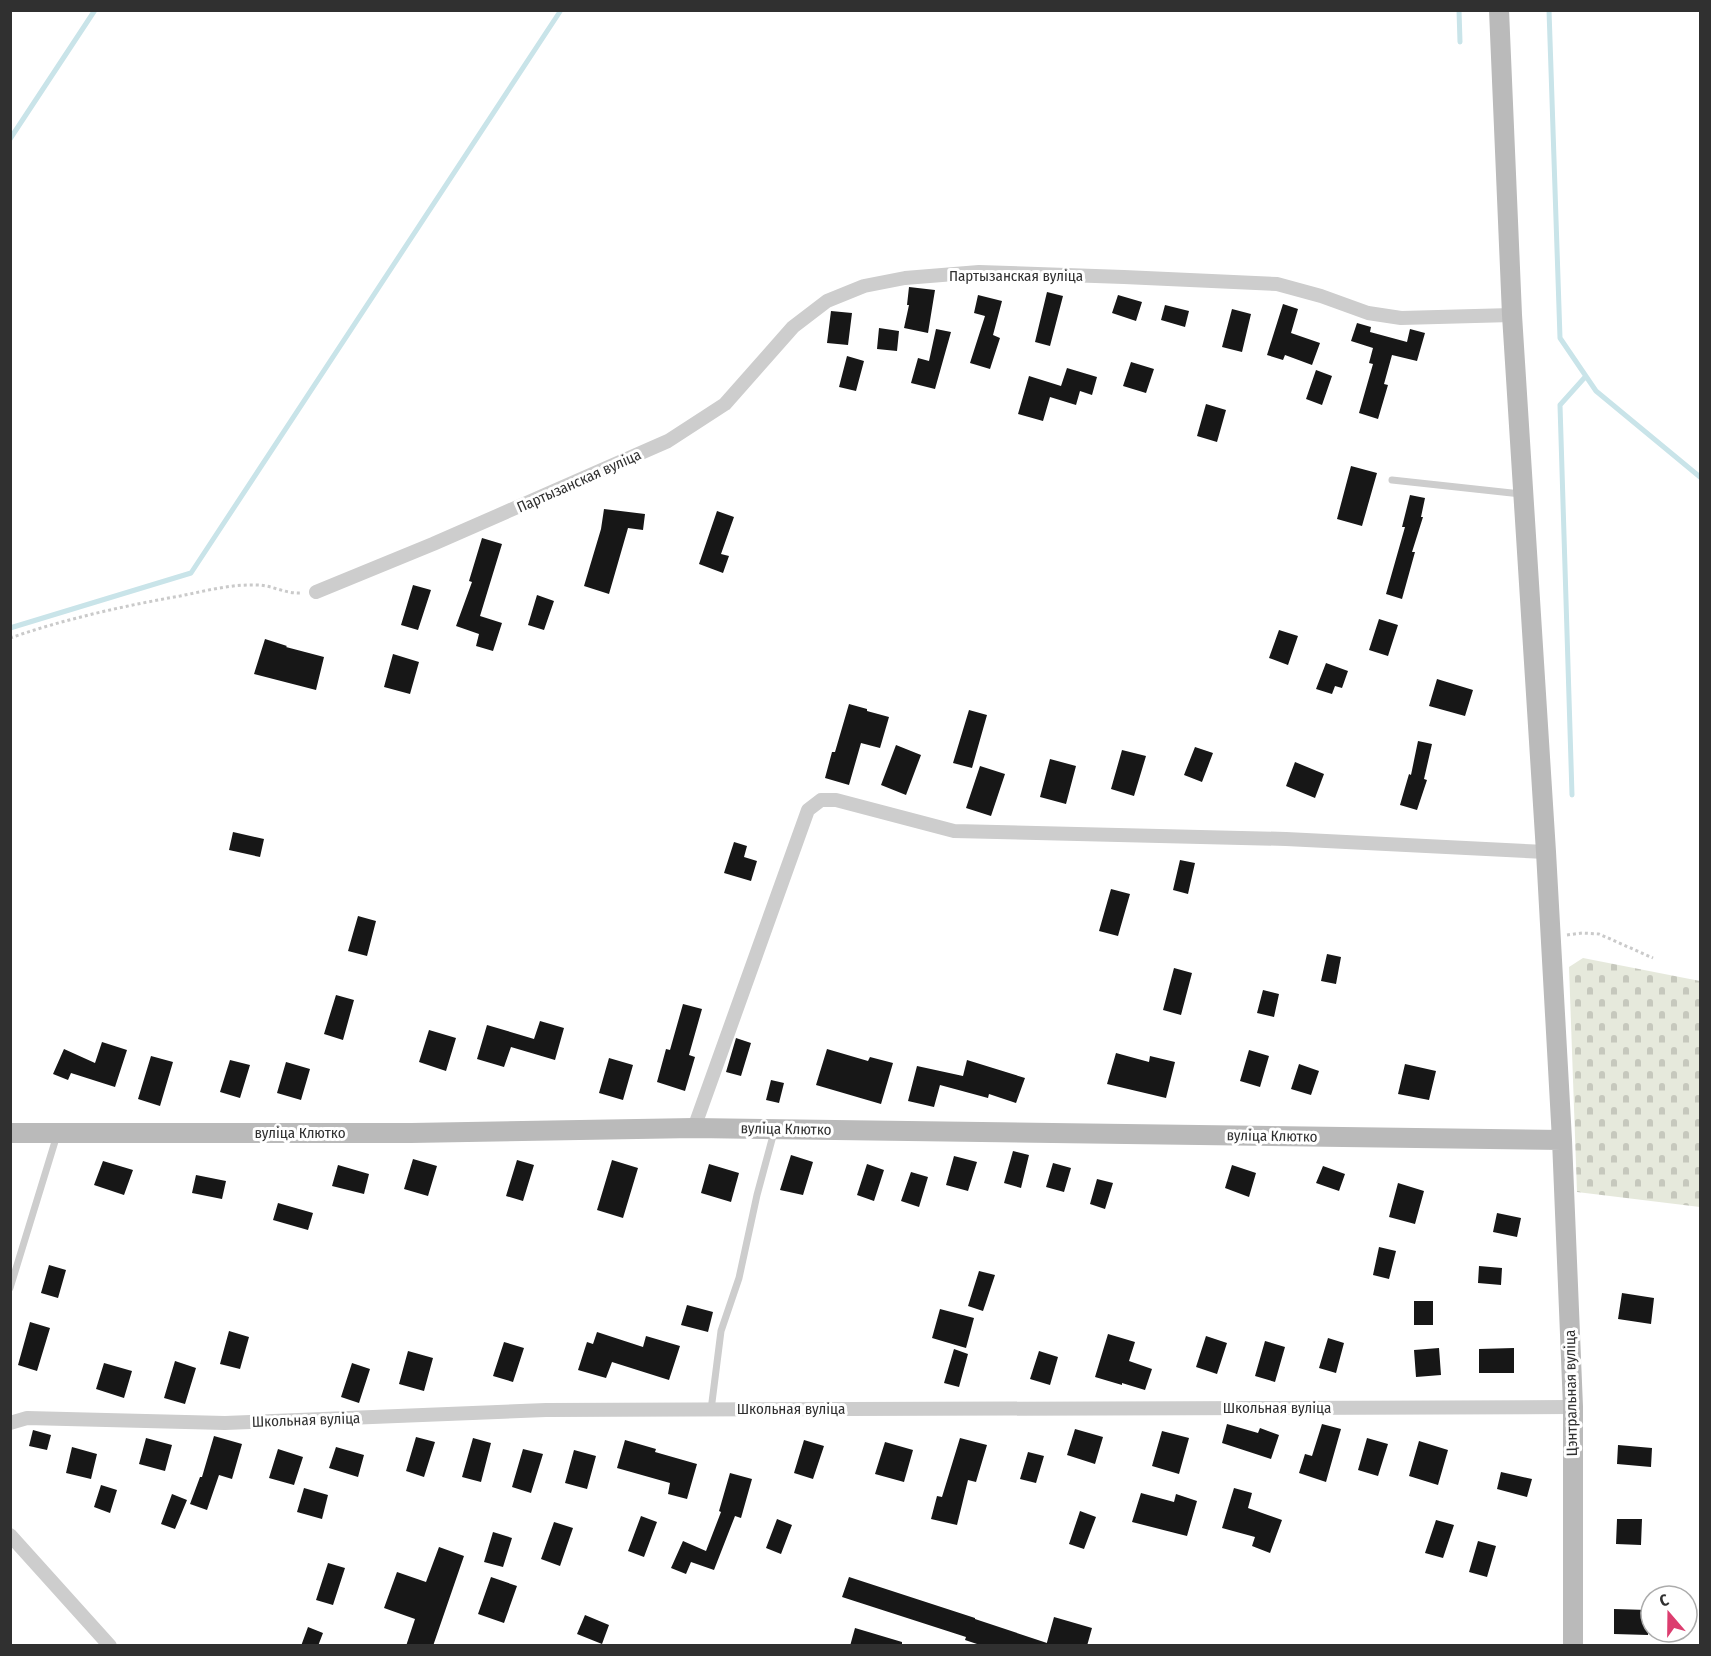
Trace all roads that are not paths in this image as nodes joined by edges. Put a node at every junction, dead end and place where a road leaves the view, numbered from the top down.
1 (1499, 10) edge
2 (1512, 315) junction
3 (1392, 480) dead end
4 (1523, 495) junction
5 (316, 592) road end
6 (1546, 852) junction
7 (694, 1128) junction
8 (774, 1129) junction
9 (10, 1133) edge
10 (57, 1133) junction
11 (1562, 1140) junction
12 (10, 1288) edge
13 (1573, 1407) junction
14 (711, 1410) junction
15 (10, 1424) edge
16 (10, 1535) edge
17 (111, 1646) edge
18 (1573, 1646) edge

1 - 2 street, Цэнтральная вуліца
2 - 4 street, Цэнтральная вуліца
2 - 5 street, Партызанская вуліца
3 - 4 lane
4 - 6 street, Цэнтральная вуліца
6 - 7 street
6 - 11 street, Цэнтральная вуліца
7 - 8 street, вуліца Клютко
7 - 10 street, вуліца Клютко
8 - 11 street, вуліца Клютко
8 - 14 lane
9 - 10 street, вуліца Клютко
10 - 12 lane
11 - 13 street, Цэнтральная вуліца
13 - 14 street, Школьная вуліца
13 - 18 street, Цэнтральная вуліца
14 - 15 street, Школьная вуліца
16 - 17 street

